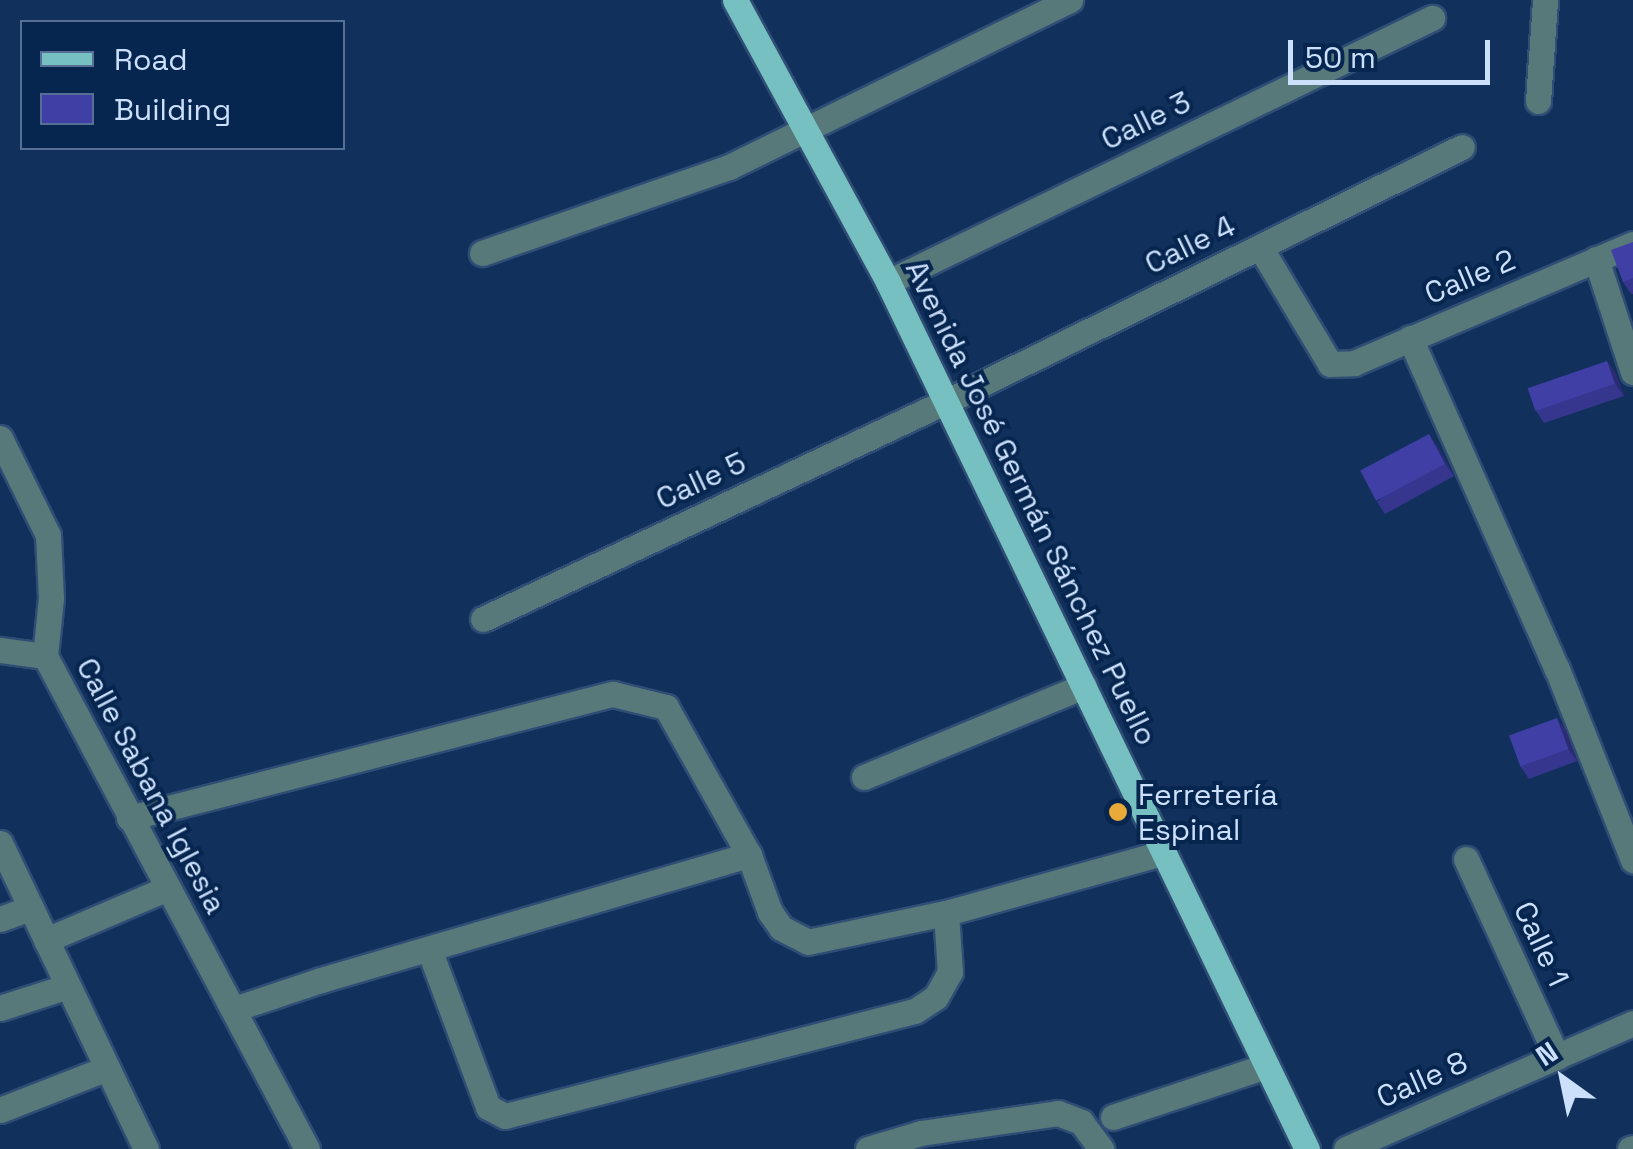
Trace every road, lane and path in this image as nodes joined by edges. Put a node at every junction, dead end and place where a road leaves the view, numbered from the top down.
1 (735, 0) edge
2 (1070, 0) edge
3 (1545, 0) edge
4 (1432, 18) dead end
5 (1538, 100) dead end
6 (806, 128) junction
7 (1462, 147) dead end
8 (1633, 244) edge
9 (1260, 247) junction
10 (482, 252) dead end
11 (1596, 259) junction
12 (888, 282) junction
13 (1410, 338) junction
14 (1633, 372) edge
15 (947, 401) junction
16 (0, 438) edge
17 (483, 619) dead end
18 (0, 650) edge
19 (45, 656) junction
20 (1084, 686) junction
21 (864, 777) dead end
22 (129, 818) junction
23 (0, 843) edge
24 (1163, 853) junction
25 (749, 855) junction
26 (1466, 859) dead end
27 (1633, 860) edge
28 (168, 888) junction
29 (30, 908) junction
30 (946, 913) junction
31 (0, 919) edge
32 (46, 940) junction
33 (429, 949) junction
34 (65, 988) junction
35 (0, 1008) edge
36 (234, 1009) junction
37 (1633, 1023) edge
38 (1557, 1057) junction
39 (1266, 1066) junction
40 (107, 1068) junction
41 (0, 1110) edge
42 (1113, 1116) dead end
43 (146, 1149) edge
44 (307, 1149) edge
45 (868, 1149) edge
46 (1100, 1149) edge
47 (1307, 1149) edge
48 (1346, 1149) edge

1 - 6 main road, Avenida José Germán Sánchez Puello
2 - 6 street
3 - 5 street
4 - 12 street, Calle 3
6 - 10 street
6 - 12 main road, Avenida José Germán Sánchez Puello
7 - 9 street, Calle 4
8 - 11 street, Calle 2
9 - 13 street, Calle 2
9 - 15 street, Calle 4
11 - 13 street, Calle 2
11 - 14 street
12 - 15 main road, Avenida José Germán Sánchez Puello
13 - 27 street
15 - 17 street, Calle 5
15 - 20 main road, Avenida José Germán Sánchez Puello
16 - 19 street, Calle Sabana Iglesia
18 - 19 street
19 - 22 street, Calle Sabana Iglesia
20 - 21 street
20 - 24 main road, Avenida José Germán Sánchez Puello
22 - 25 street
22 - 28 street, Calle Sabana Iglesia
23 - 29 street
24 - 30 street
24 - 39 main road, Avenida José Germán Sánchez Puello
25 - 30 street
25 - 33 street
26 - 38 street, Calle 1
28 - 32 street
28 - 36 street, Calle Sabana Iglesia
29 - 31 street
29 - 32 street
30 - 33 street
32 - 34 street
33 - 36 street
34 - 35 street
34 - 40 street
36 - 44 street, Calle Sabana Iglesia
37 - 38 street, Calle 8
38 - 48 street, Calle 8
39 - 42 street
39 - 47 main road, Avenida José Germán Sánchez Puello
40 - 41 street
40 - 43 street
45 - 46 street

